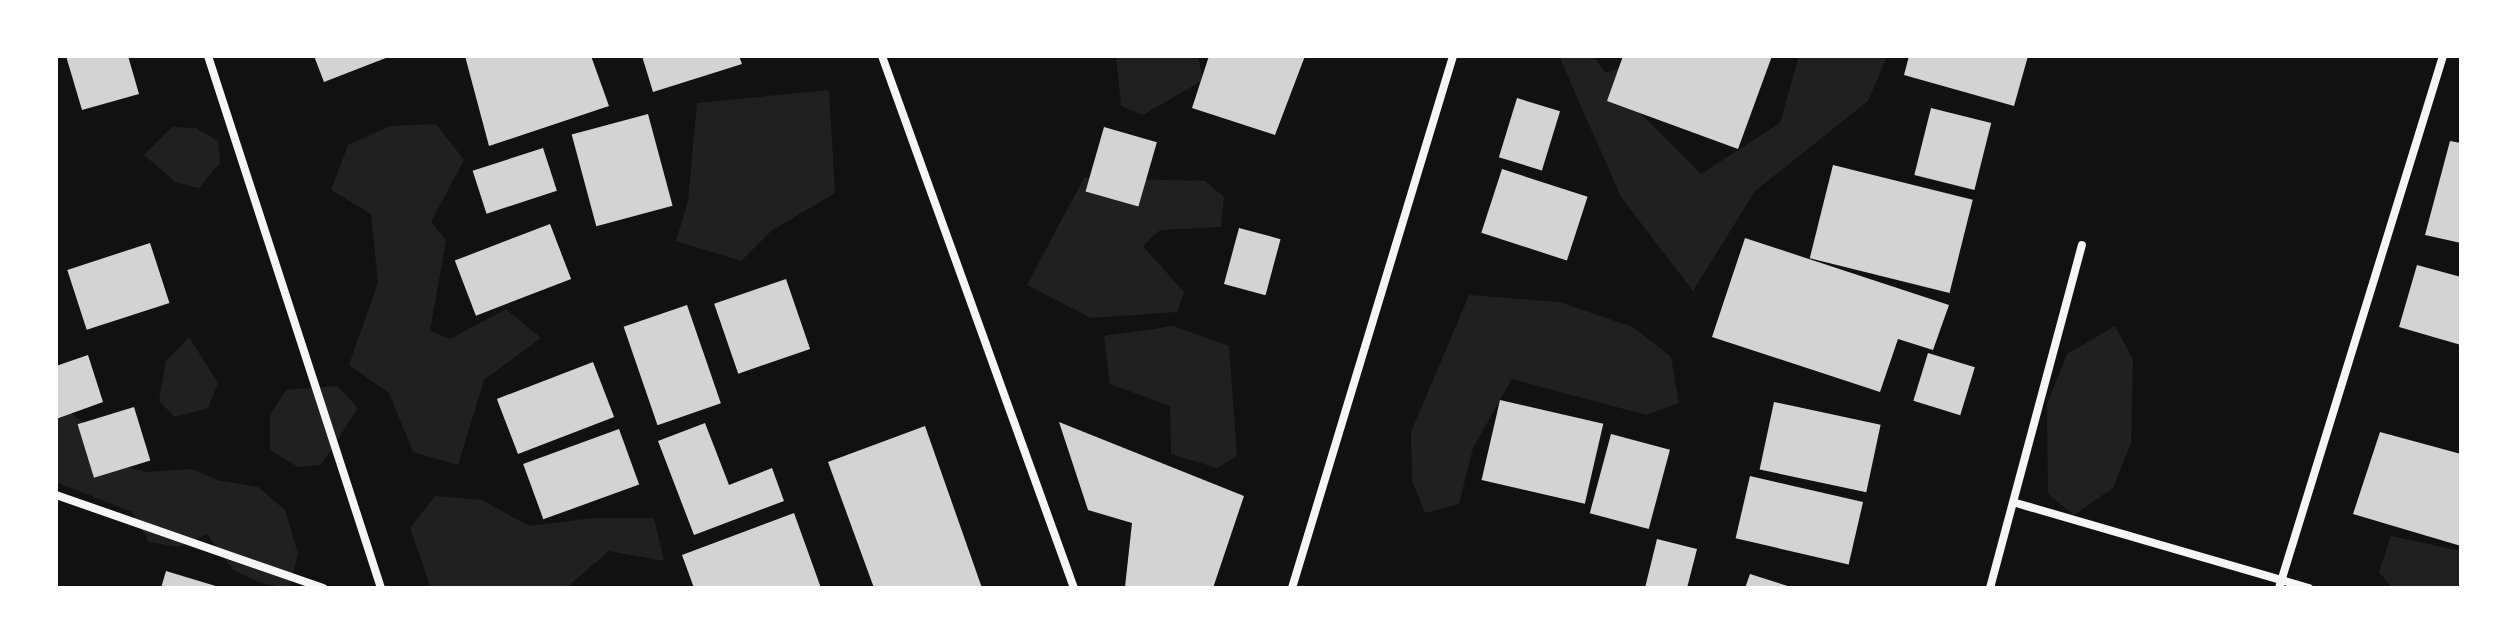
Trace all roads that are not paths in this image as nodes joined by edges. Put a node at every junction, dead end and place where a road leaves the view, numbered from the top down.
1 (208, 56) edge
2 (882, 56) edge
3 (1453, 56) edge
4 (2443, 56) edge
5 (2082, 245) dead end
6 (56, 495) edge
7 (2016, 503) junction
8 (2281, 584) edge
9 (323, 588) edge
10 (381, 588) edge
11 (1074, 588) edge
12 (1292, 588) edge
13 (1990, 588) edge
14 (2309, 588) edge

1 - 10 street
2 - 11 street
3 - 12 street
4 - 8 street
5 - 7 street
6 - 9 street
7 - 8 street
7 - 13 street
8 - 14 street

